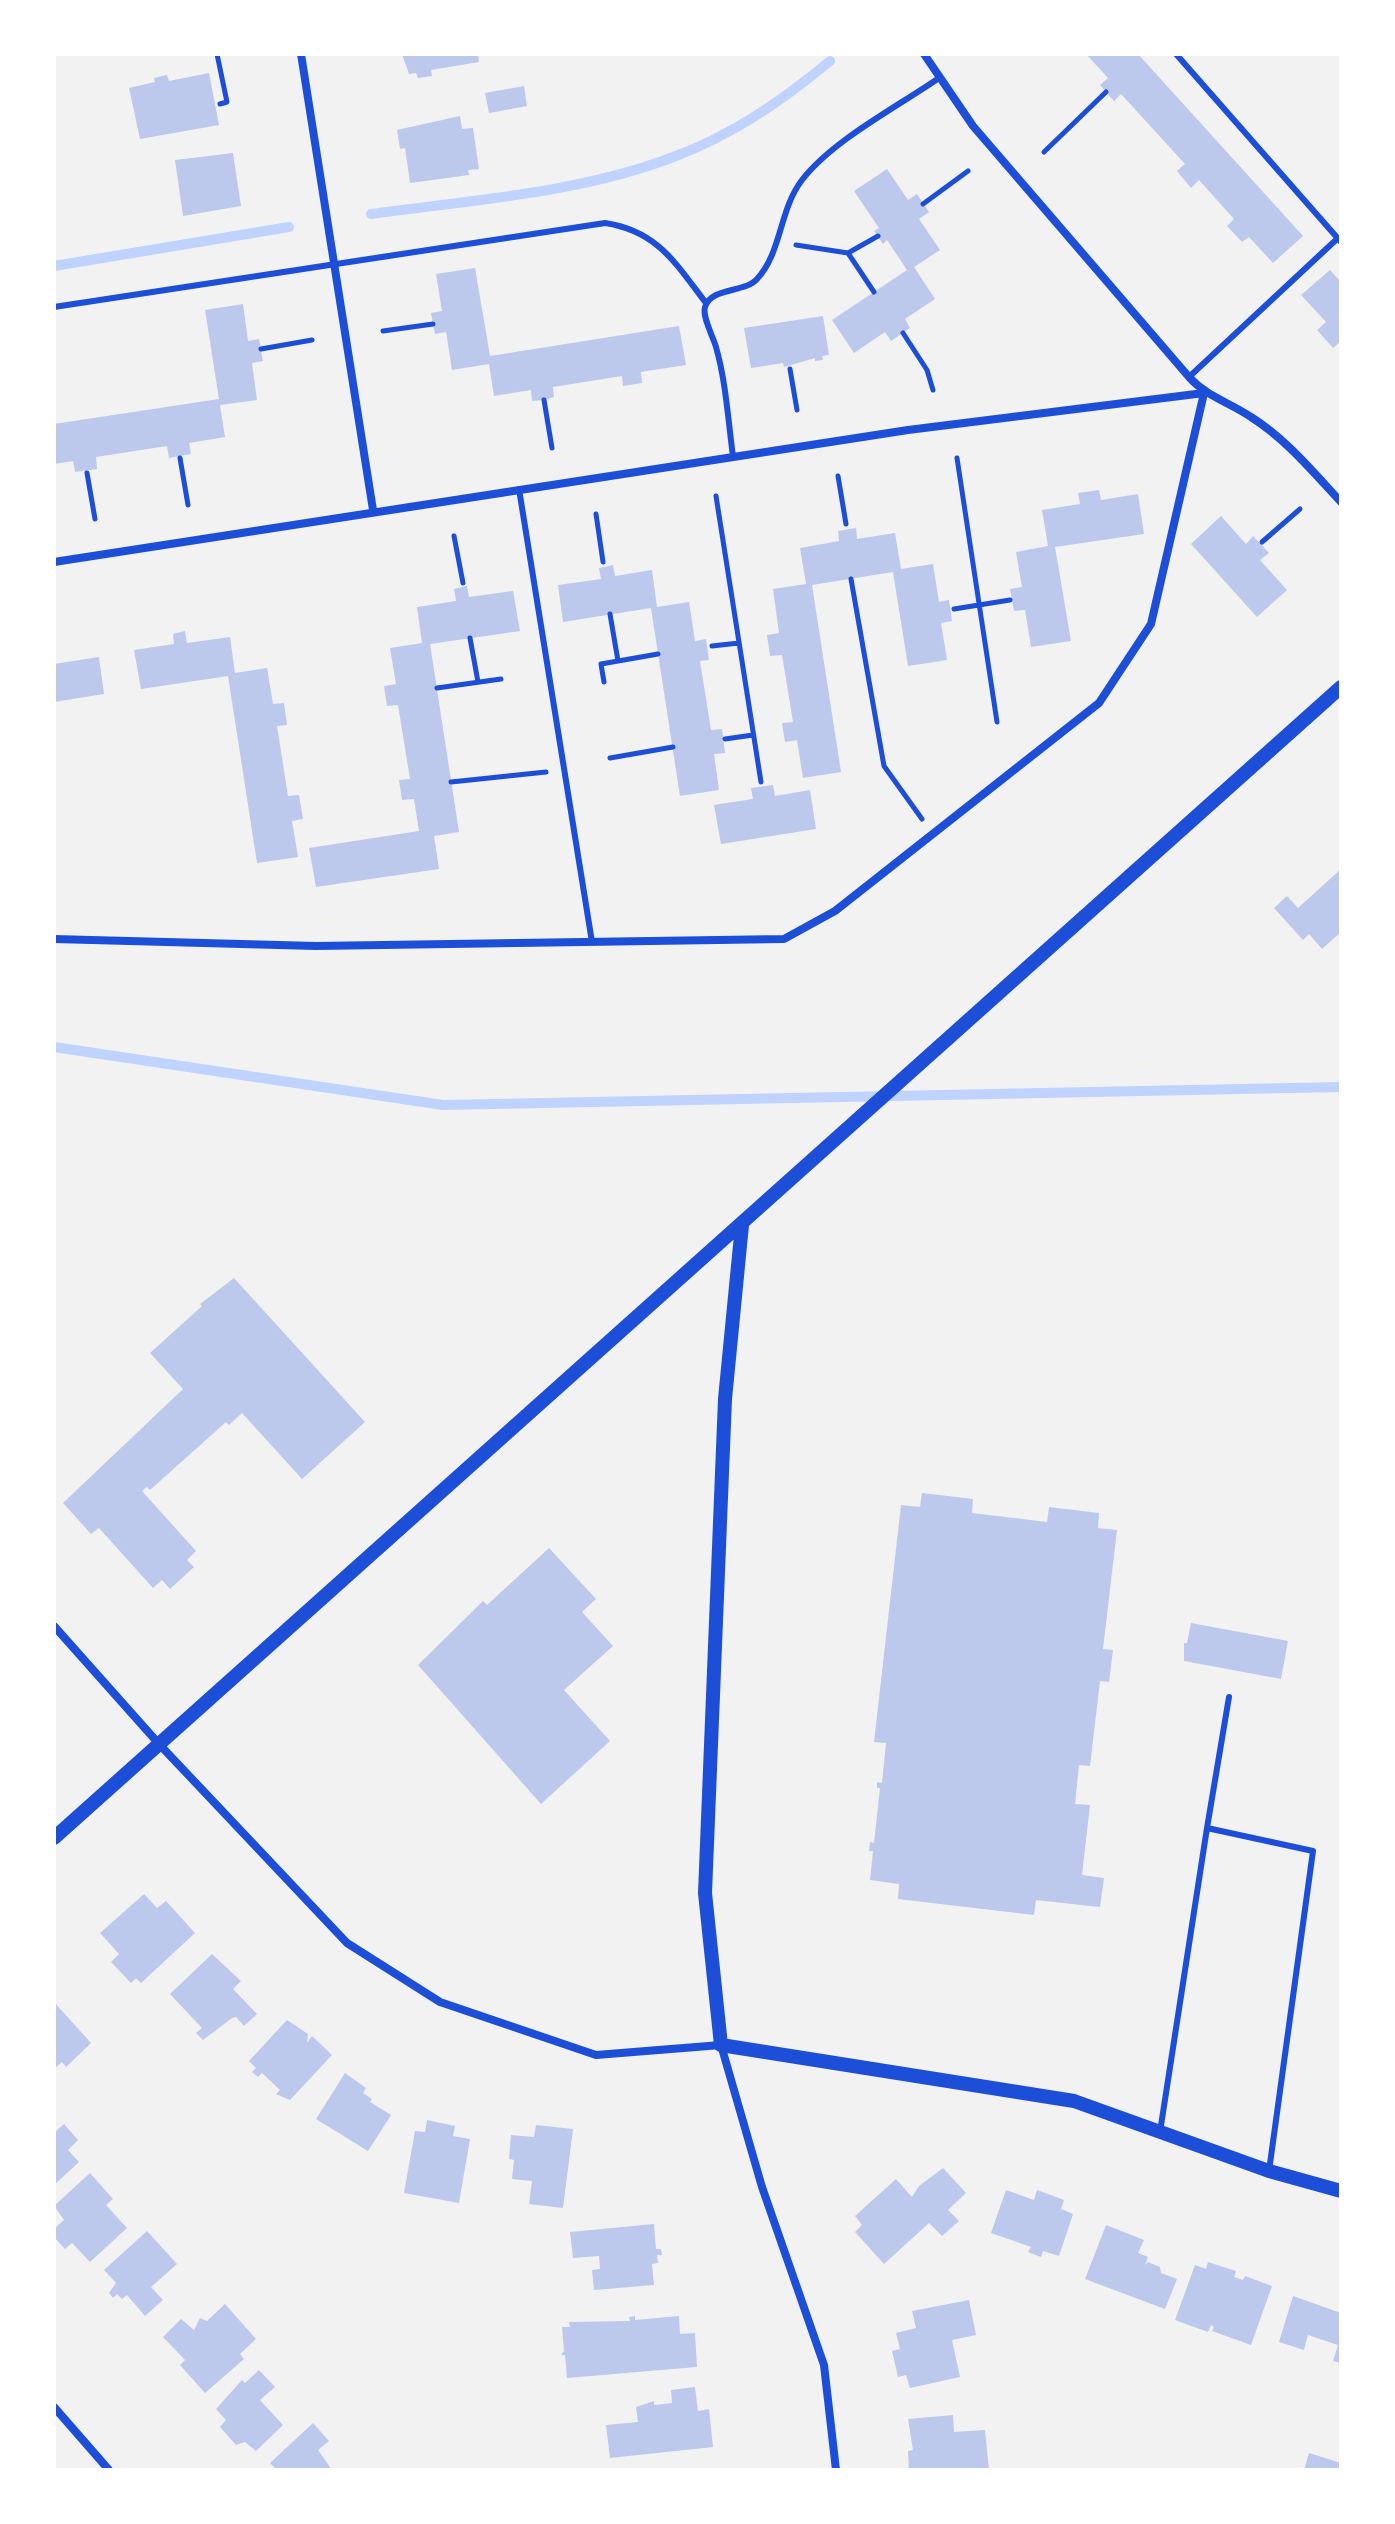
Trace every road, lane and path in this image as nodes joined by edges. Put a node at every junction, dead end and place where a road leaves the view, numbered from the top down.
1 (217, 54) edge
2 (301, 54) edge
3 (924, 54) edge
4 (1176, 54) edge
5 (939, 78) junction
6 (1106, 92) dead end
7 (220, 104) dead end
8 (1044, 152) dead end
9 (968, 171) dead end
10 (923, 204) dead end
11 (878, 236) dead end
12 (1339, 240) edge
13 (776, 241) junction
14 (848, 253) junction
15 (335, 266) junction
16 (874, 292) dead end
17 (706, 303) junction
18 (54, 307) edge
19 (433, 324) dead end
20 (383, 331) dead end
21 (903, 333) dead end
22 (312, 340) dead end
23 (261, 349) dead end
24 (790, 369) dead end
25 (1189, 377) junction
26 (933, 390) dead end
27 (1204, 393) junction
28 (544, 400) dead end
29 (797, 410) dead end
30 (552, 448) dead end
31 (733, 456) junction
32 (180, 458) dead end
33 (957, 458) dead end
34 (87, 473) dead end
35 (838, 476) dead end
36 (519, 489) junction
37 (716, 496) dead end
38 (1341, 502) edge
39 (188, 505) dead end
40 (1300, 509) dead end
41 (373, 510) junction
42 (596, 514) dead end
43 (95, 519) dead end
44 (846, 524) dead end
45 (454, 536) dead end
46 (1262, 542) dead end
47 (54, 562) edge
48 (603, 562) dead end
49 (851, 579) dead end
50 (463, 583) dead end
51 (1010, 600) dead end
52 (981, 604) junction
53 (954, 609) dead end
54 (610, 614) dead end
55 (470, 638) dead end
56 (739, 643) junction
57 (712, 646) dead end
58 (658, 654) dead end
59 (618, 661) junction
60 (501, 679) dead end
61 (478, 682) junction
62 (604, 682) dead end
63 (1341, 687) edge
64 (437, 688) dead end
65 (997, 722) dead end
66 (753, 735) junction
67 (725, 739) dead end
68 (673, 747) dead end
69 (610, 758) dead end
70 (565, 770) junction
71 (451, 782) dead end
72 (761, 782) dead end
73 (933, 834) junction
74 (54, 939) edge
75 (592, 942) junction
76 (742, 1225) junction
77 (54, 1626) edge
78 (1229, 1697) dead end
79 (159, 1744) junction
80 (1207, 1828) junction
81 (54, 1838) edge
82 (721, 2045) junction
83 (1160, 2132) junction
84 (1269, 2171) junction
85 (1341, 2191) edge
86 (54, 2407) edge
87 (109, 2470) edge
88 (836, 2470) edge

1 - 7 path
2 - 15 street
3 - 5 street
4 - 12 lane
5 - 13 lane
5 - 25 street
6 - 8 path
9 - 10 path
11 - 14 path
12 - 25 lane
13 - 14 path
13 - 17 lane
14 - 16 path
15 - 17 lane
15 - 18 lane
15 - 41 street
17 - 31 lane
19 - 20 path
21 - 26 path
22 - 23 path
24 - 29 path
25 - 27 street
27 - 31 street
27 - 38 street
27 - 73 street
28 - 30 path
31 - 36 street
32 - 39 path
33 - 52 path
34 - 43 path
35 - 44 path
36 - 41 street
36 - 70 lane
37 - 56 path
40 - 46 path
41 - 47 street
42 - 48 path
45 - 50 path
49 - 73 path
51 - 52 path
52 - 53 path
52 - 65 path
54 - 59 path
55 - 61 path
56 - 57 path
56 - 66 path
58 - 59 path
59 - 62 path
60 - 61 path
61 - 64 path
63 - 76 street
66 - 67 path
66 - 72 path
68 - 69 path
70 - 71 path
70 - 75 lane
73 - 75 street
74 - 75 street
76 - 79 street
76 - 82 street
77 - 79 street
78 - 80 lane
79 - 81 street
79 - 82 street
80 - 83 lane
80 - 84 lane
82 - 83 street
82 - 88 street
83 - 84 street
84 - 85 street
86 - 87 street

